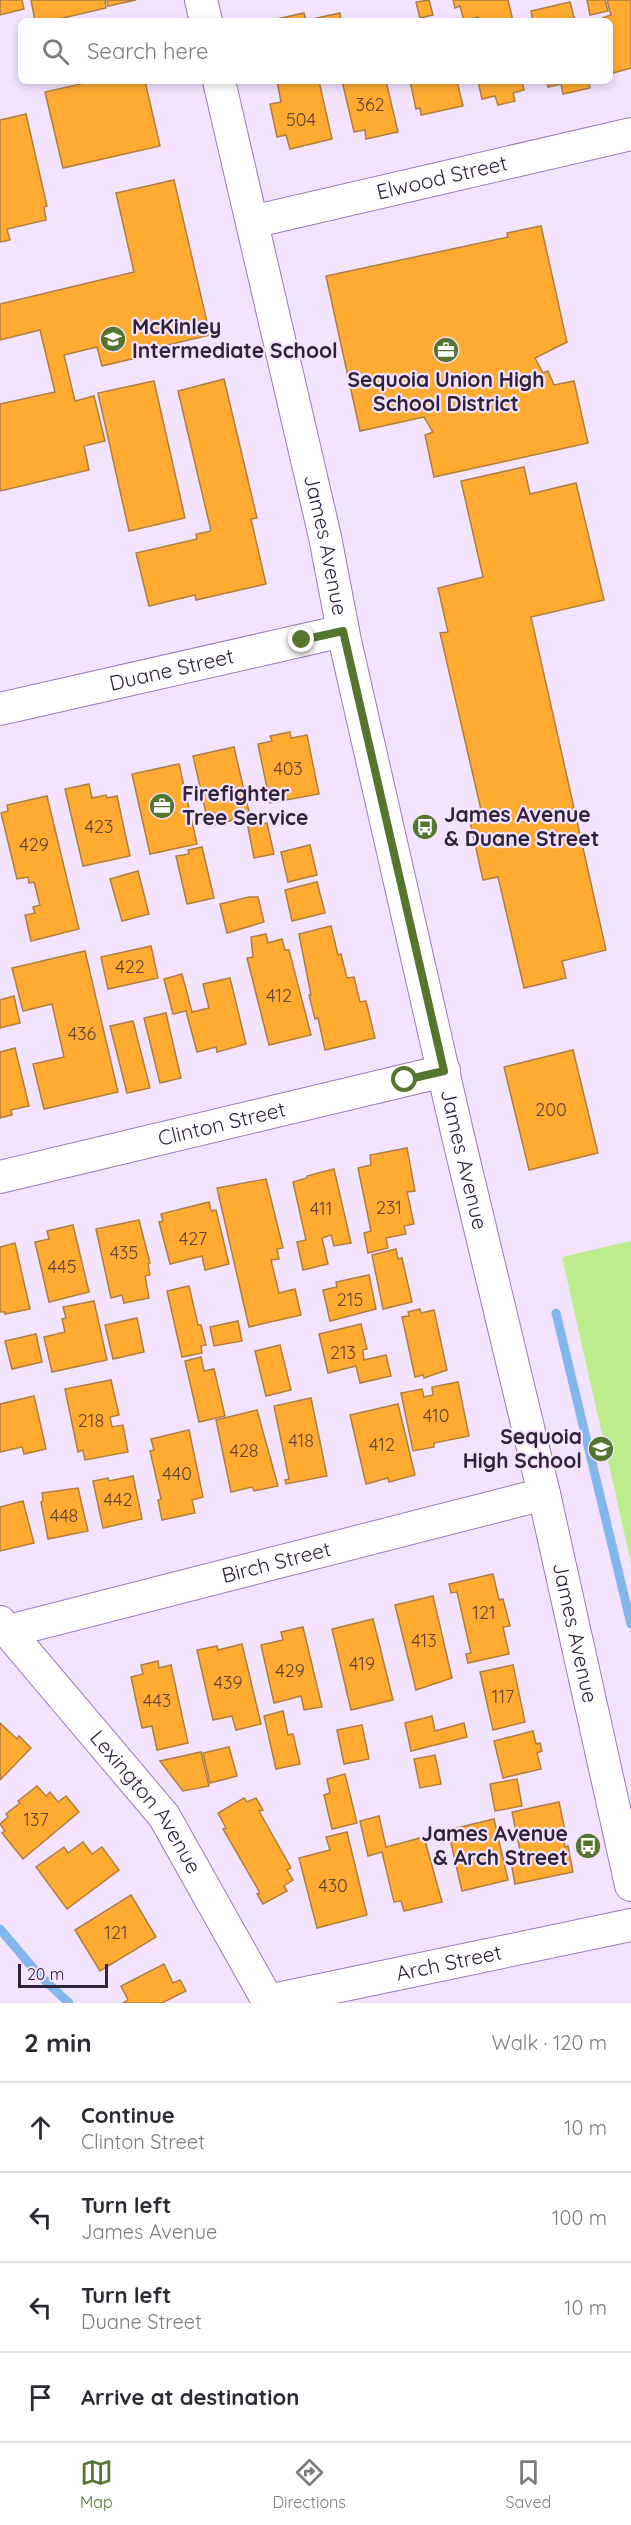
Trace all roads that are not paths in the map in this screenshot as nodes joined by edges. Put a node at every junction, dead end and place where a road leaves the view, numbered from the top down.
1 (201, 0) edge
2 (205, 18) edge
3 (220, 84) edge
4 (631, 134) edge
5 (252, 222) junction
6 (343, 631) junction
7 (0, 709) edge
8 (444, 1071) junction
9 (0, 1177) edge
10 (544, 1494) junction
11 (4, 1627) edge
12 (631, 1885) edge
13 (631, 1925) edge
14 (268, 2001) joint

1 - 2 street
3 - 5 street, James Avenue
4 - 5 street, Elwood Street
5 - 6 street, James Avenue
6 - 7 street, Duane Street
6 - 8 street, James Avenue
8 - 9 street, Clinton Street
8 - 10 street, James Avenue
10 - 11 street, Birch Street
10 - 12 street, James Avenue
11 - 14 street, Lexington Avenue
13 - 14 street, Arch Street

